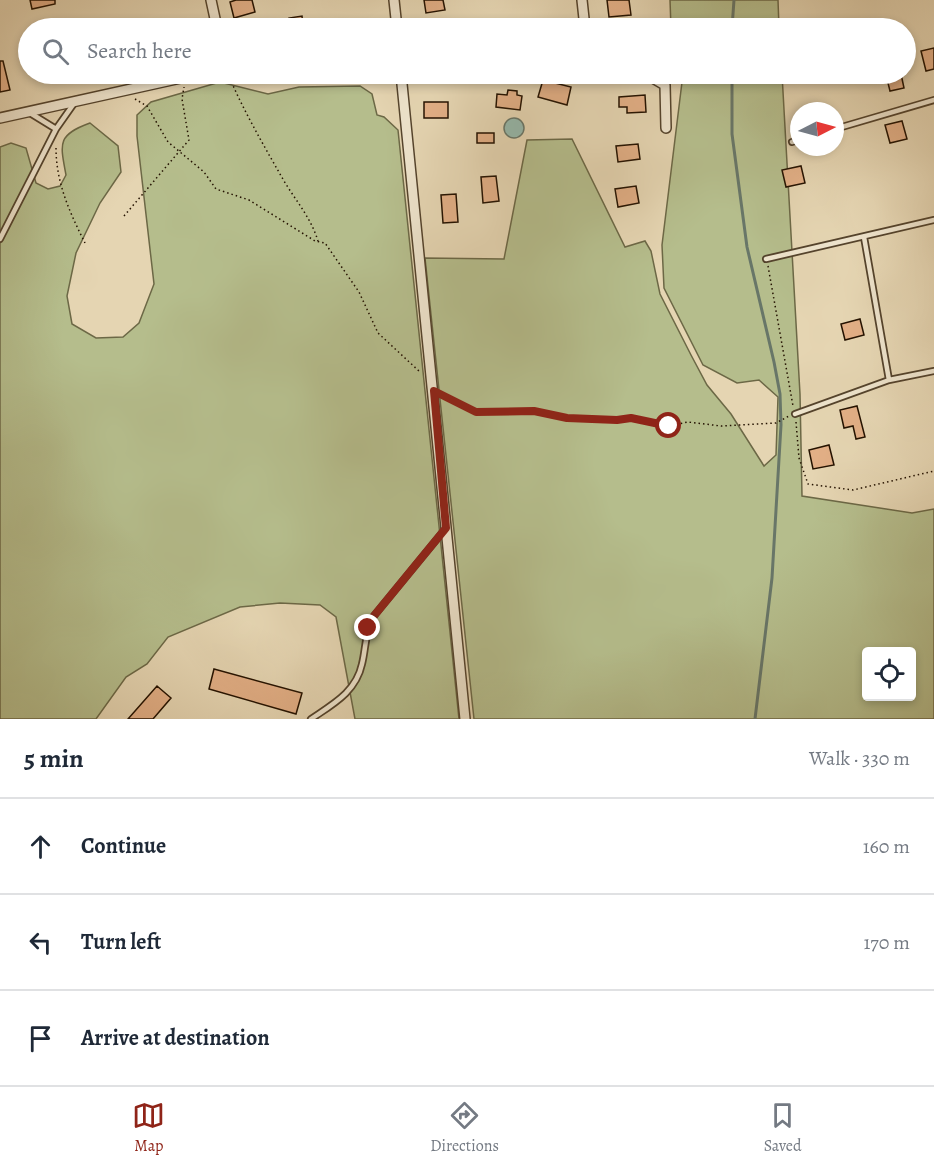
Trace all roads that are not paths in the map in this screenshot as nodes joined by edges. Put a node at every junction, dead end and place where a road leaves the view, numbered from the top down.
1 (211, 0) edge
2 (394, 0) edge
3 (582, 0) edge
4 (215, 18) edge
5 (396, 18) edge
6 (584, 18) edge
7 (151, 84) edge
8 (402, 84) edge
9 (663, 84) edge
10 (76, 100) junction
11 (934, 100) edge
12 (27, 111) junction
13 (0, 118) edge
14 (844, 126) edge
15 (666, 128) dead end
16 (56, 129) junction
17 (934, 220) edge
18 (864, 237) junction
19 (0, 239) edge
20 (766, 259) road end
21 (934, 371) edge
22 (889, 380) junction
23 (795, 414) road end
24 (446, 528) junction
25 (311, 719) edge
26 (465, 719) edge

1 - 4 street
2 - 5 street
3 - 6 street
7 - 10 street
8 - 24 street
9 - 15 street
10 - 12 street
10 - 16 lane
11 - 14 lane
12 - 13 street
12 - 16 lane
16 - 19 lane
17 - 18 lane
18 - 20 lane
18 - 22 lane
21 - 22 lane
22 - 23 lane
24 - 25 lane
24 - 26 street

